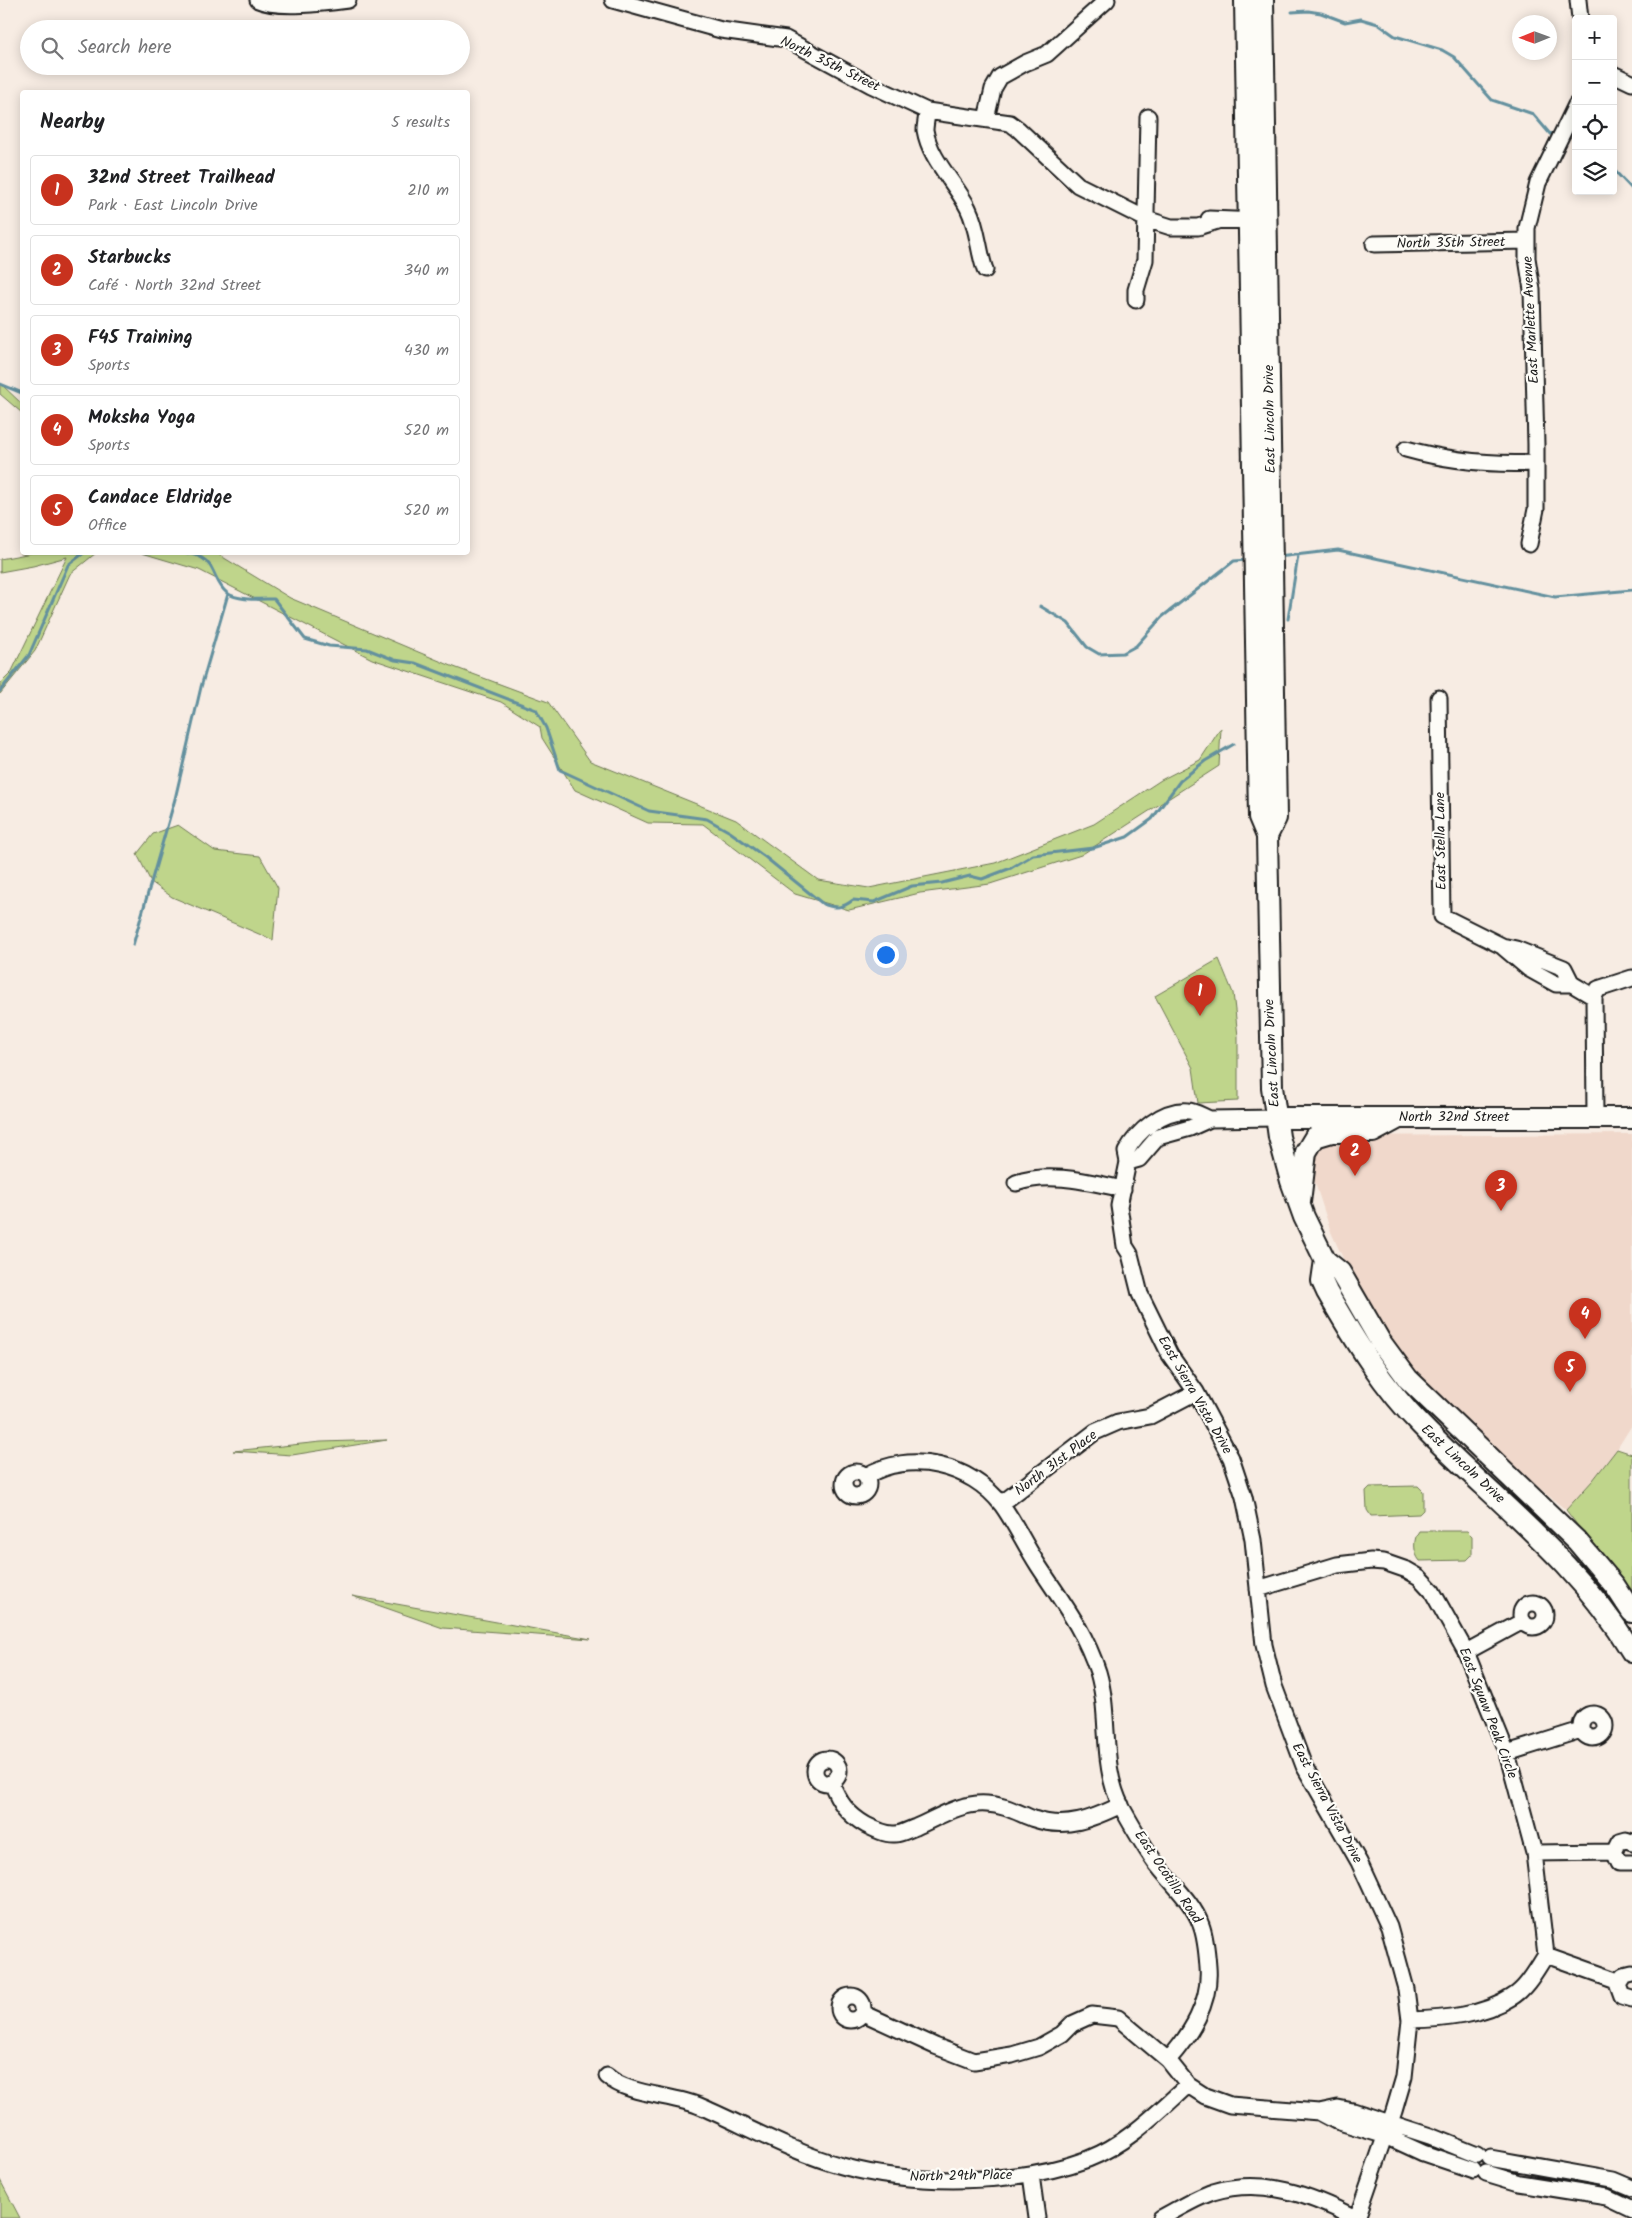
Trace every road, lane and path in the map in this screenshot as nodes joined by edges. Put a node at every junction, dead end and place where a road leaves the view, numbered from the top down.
1 (258, 0) edge
2 (348, 0) edge
3 (614, 0) edge
4 (1108, 0) edge
5 (1245, 0) edge
6 (1263, 0) edge
7 (1578, 0) edge
8 (1580, 15) edge
9 (1617, 76) edge
10 (1632, 83) edge
11 (927, 111) junction
12 (1572, 113) edge
13 (1148, 117) dead end
14 (986, 119) junction
15 (1153, 221) junction
16 (1258, 221) junction
17 (1527, 241) junction
18 (1374, 244) dead end
19 (985, 270) dead end
20 (1136, 300) dead end
21 (1406, 449) dead end
22 (1536, 463) junction
23 (1528, 544) dead end
24 (1439, 698) dead end
25 (1632, 978) edge
26 (1594, 996) junction
27 (1400, 1117) junction
28 (1595, 1117) junction
29 (1276, 1118) junction
30 (1632, 1118) edge
31 (1016, 1183) dead end
32 (1123, 1189) junction
33 (1300, 1206) junction
34 (1325, 1260) junction
35 (1196, 1392) junction
36 (866, 1476) dead end
37 (1001, 1504) junction
38 (1258, 1589) junction
39 (1632, 1612) edge
40 (1523, 1621) dead end
41 (1466, 1652) junction
42 (1632, 1652) edge
43 (1581, 1730) dead end
44 (1506, 1753) junction
45 (830, 1782) dead end
46 (1121, 1805) junction
47 (1632, 1842) edge
48 (1614, 1852) junction
49 (1534, 1853) junction
50 (1632, 1863) edge
51 (1546, 1955) junction
52 (1625, 1978) edge
53 (1632, 1998) edge
54 (863, 2013) dead end
55 (1410, 2020) junction
56 (1168, 2060) junction
57 (607, 2076) dead end
58 (1188, 2085) junction
59 (1388, 2129) junction
60 (1444, 2142) junction
61 (1438, 2158) junction
62 (1481, 2164) junction
63 (1522, 2164) junction
64 (1031, 2175) junction
65 (1519, 2183) junction
66 (1632, 2188) edge
67 (1632, 2208) edge
68 (1037, 2218) edge
69 (1162, 2218) edge
70 (1356, 2218) edge

1 - 2 street
3 - 11 street, North 35th Street
4 - 14 street
5 - 16 main road, East Lincoln Drive
6 - 16 main road, East Lincoln Drive
7 - 8 street
9 - 10 street
11 - 14 street, North 35th Street
11 - 19 street
12 - 17 street, East Marlette Avenue
13 - 15 street
14 - 15 street, North 35th Street
15 - 16 street
15 - 20 street
16 - 29 main road, East Lincoln Drive
17 - 18 street, North 35th Street
17 - 22 street, East Marlette Avenue
21 - 22 street
22 - 23 street, East Marlette Avenue
24 - 26 street, East Stella Lane
25 - 26 street
26 - 28 street
27 - 28 main road, North 32nd Street
27 - 29 main road, North 32nd Street
27 - 33 main road
28 - 30 main road, North 32nd Street
29 - 32 street, East Sierra Vista Drive
29 - 33 main road, East Lincoln Drive
31 - 32 street
32 - 35 street, East Sierra Vista Drive
33 - 34 main road, East Lincoln Drive
34 - 39 main road, East Lincoln Drive
34 - 42 main road, East Lincoln Drive
35 - 37 street, North 31st Place
35 - 38 street, East Sierra Vista Drive
36 - 37 street, North 31st Place
37 - 46 street, East Ocotillo Road
38 - 41 street, East Squaw Peak Circle
38 - 55 street, East Sierra Vista Drive
40 - 41 street
41 - 44 street, East Squaw Peak Circle
43 - 44 street
44 - 49 street, East Squaw Peak Circle
45 - 46 street
46 - 56 street, East Ocotillo Road
47 - 48 street
48 - 49 street
48 - 50 street
49 - 51 street, East Squaw Peak Circle
51 - 52 street
51 - 55 street
52 - 53 street
54 - 56 street
55 - 59 street, East Sierra Vista Drive
56 - 58 street
57 - 64 street, North 29th Place
58 - 59 street
58 - 64 street, North 29th Place
59 - 60 street
59 - 61 street
59 - 70 street, East Sierra Vista Drive
60 - 62 street
60 - 63 street
61 - 62 street
61 - 65 street
62 - 63 street
62 - 65 street
63 - 66 street
64 - 68 street
65 - 67 street
69 - 70 street

